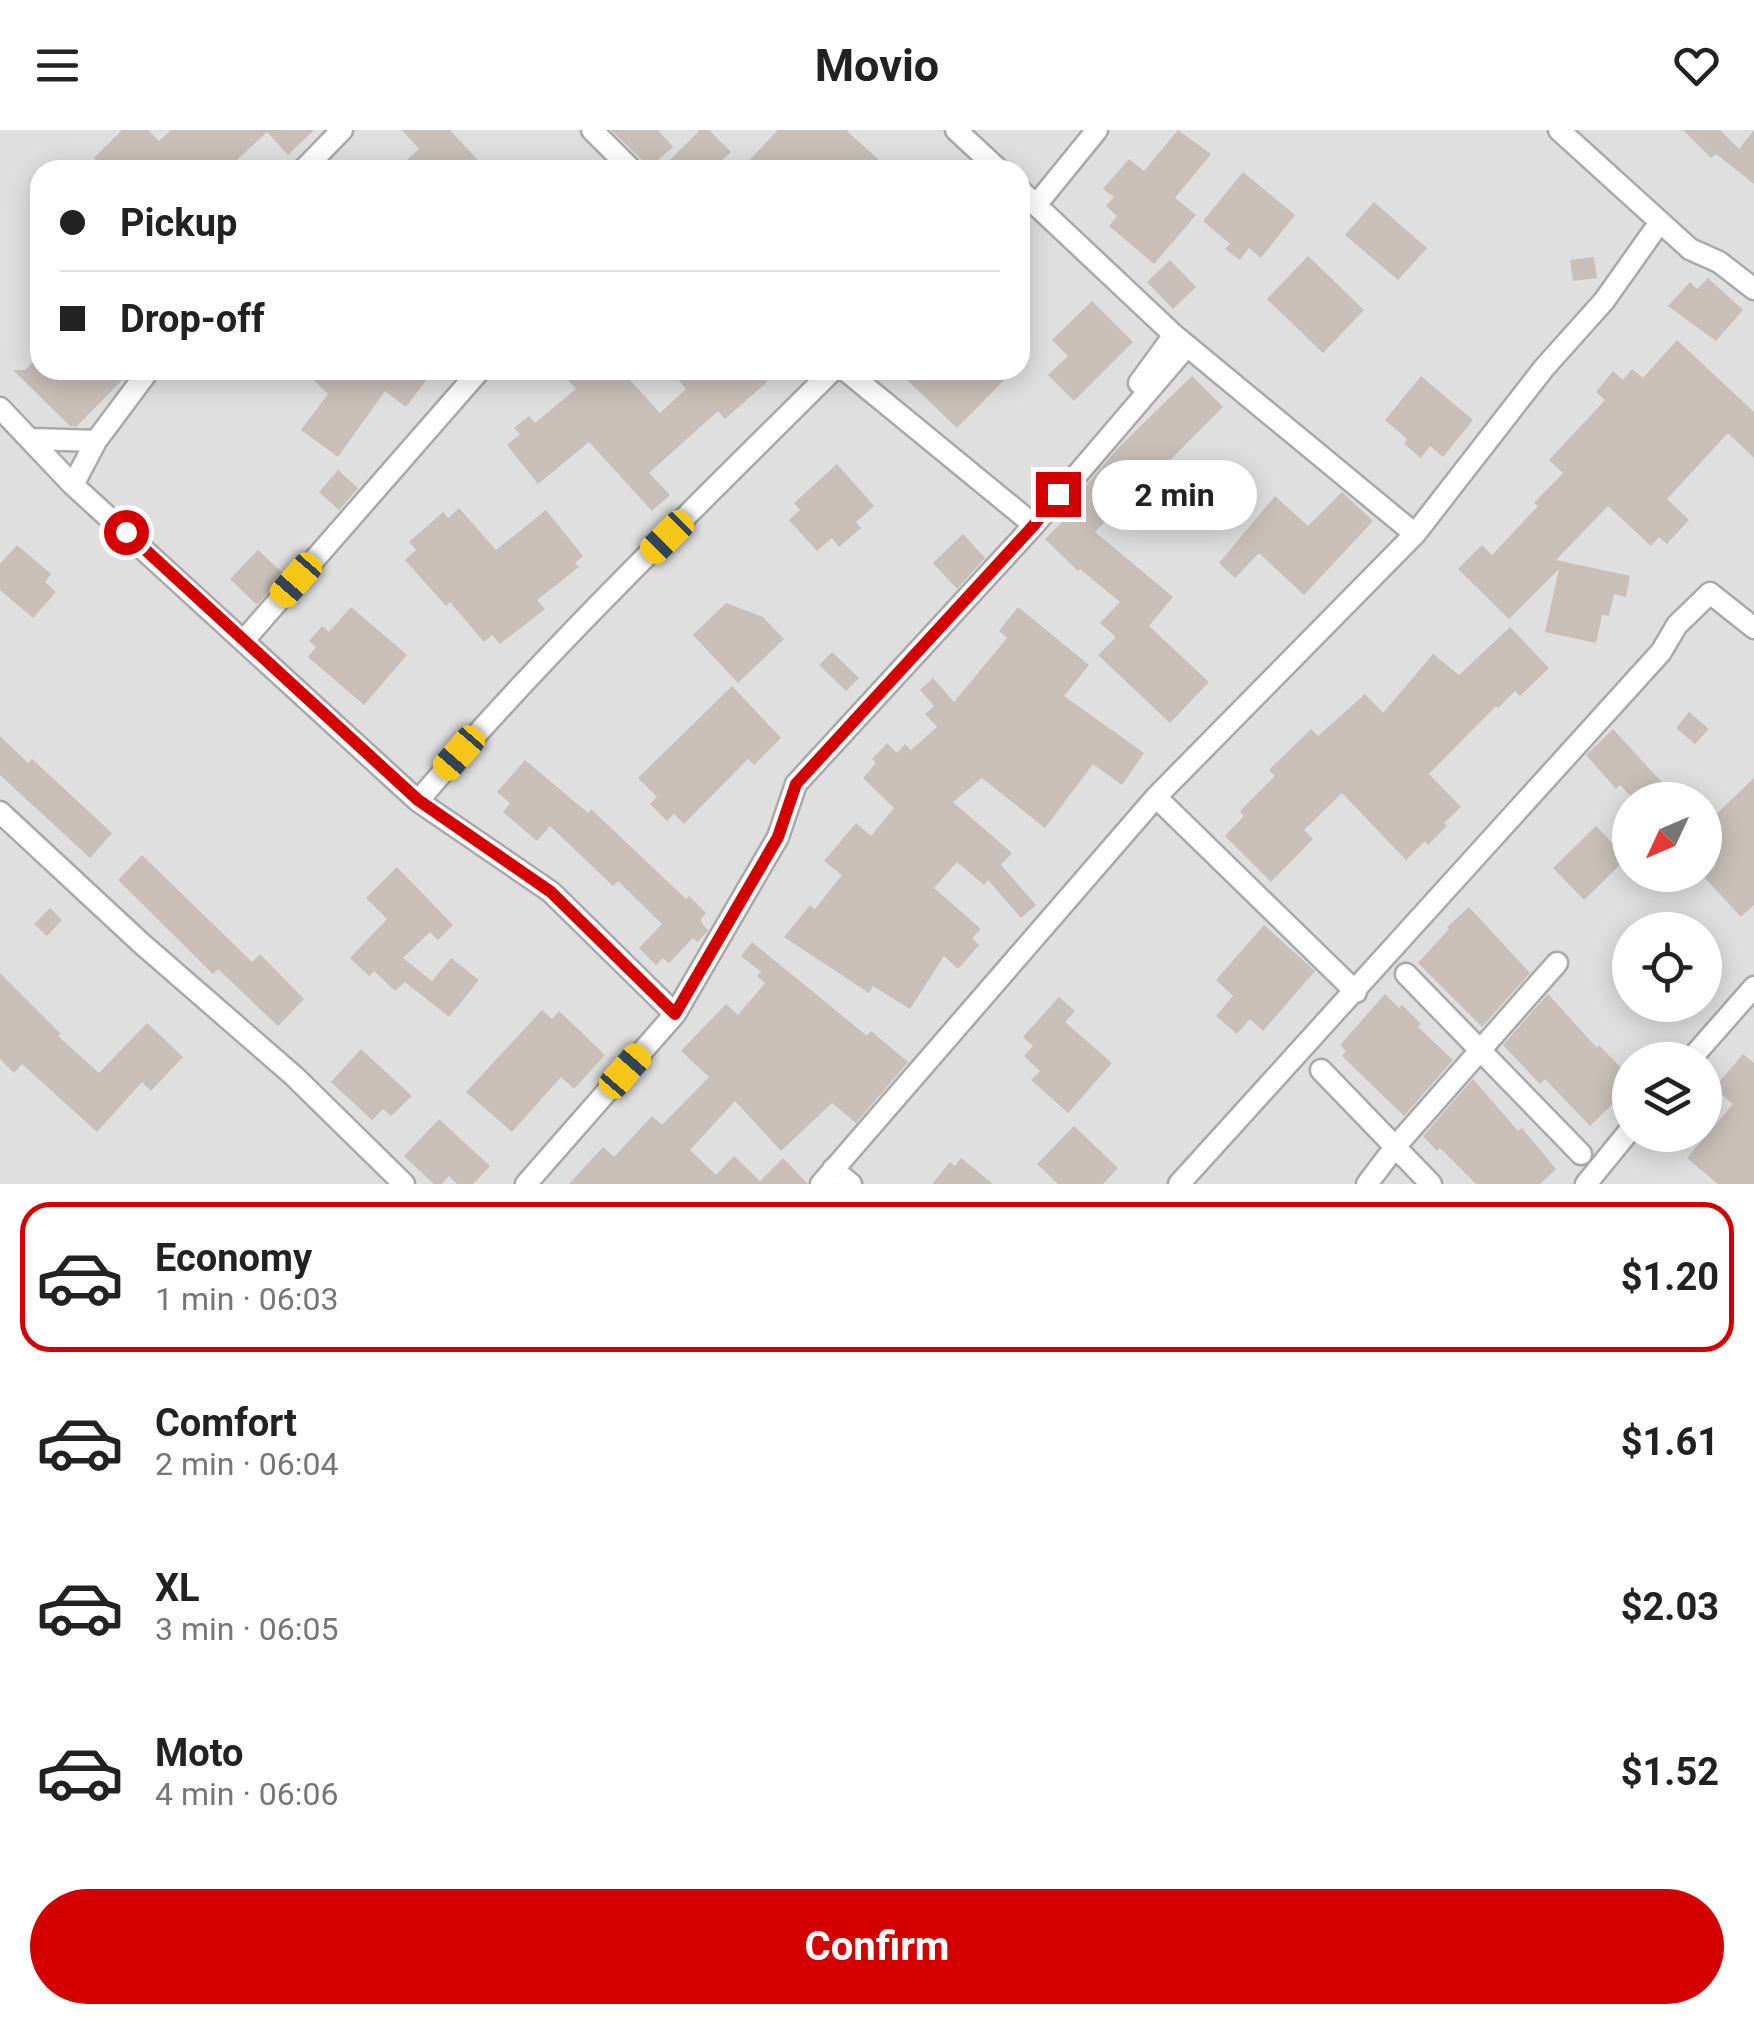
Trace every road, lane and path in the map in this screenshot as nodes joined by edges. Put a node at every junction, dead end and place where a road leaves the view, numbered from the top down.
1 (342, 130) edge
2 (592, 130) edge
3 (956, 130) edge
4 (1097, 130) edge
5 (1559, 130) edge
6 (312, 160) edge
7 (622, 160) edge
8 (988, 160) edge
9 (1030, 195) edge
10 (1030, 199) edge
11 (1660, 222) junction
12 (1754, 289) edge
13 (1180, 341) junction
14 (142, 380) edge
15 (471, 380) edge
16 (823, 380) edge
17 (856, 380) edge
18 (0, 408) edge
19 (32, 439) junction
20 (96, 441) junction
21 (73, 485) junction
22 (1034, 525) junction
23 (1415, 534) junction
24 (1754, 628) edge
25 (245, 639) junction
26 (1156, 797) junction
27 (418, 800) junction
28 (0, 812) edge
29 (1557, 963) dead end
30 (1406, 974) dead end
31 (1754, 987) edge
32 (1356, 992) junction
33 (675, 1014) junction
34 (1706, 1042) edge
35 (1480, 1050) junction
36 (1321, 1070) dead end
37 (1394, 1147) junction
38 (1612, 1152) edge
39 (1582, 1154) dead end
40 (827, 1176) edge
41 (399, 1183) edge
42 (526, 1184) edge
43 (851, 1184) edge
44 (1179, 1184) edge
45 (1367, 1184) edge
46 (1431, 1184) edge
47 (1586, 1184) edge

1 - 6 street
2 - 7 street
3 - 8 street
4 - 9 street
5 - 11 street
10 - 13 street
11 - 12 street
11 - 23 street
13 - 22 street
13 - 23 street
14 - 20 street
15 - 25 street
16 - 27 street
17 - 22 street
18 - 19 street
19 - 20 street
19 - 21 street
20 - 21 street
21 - 25 street
22 - 33 street
23 - 26 street
24 - 32 street
25 - 27 street
26 - 32 street
26 - 40 street
27 - 33 street
28 - 41 street
29 - 35 street
30 - 35 street
31 - 34 street
32 - 44 street
33 - 42 street
35 - 37 street
35 - 39 street
36 - 37 street
37 - 45 street
37 - 46 street
38 - 47 street
40 - 43 street

